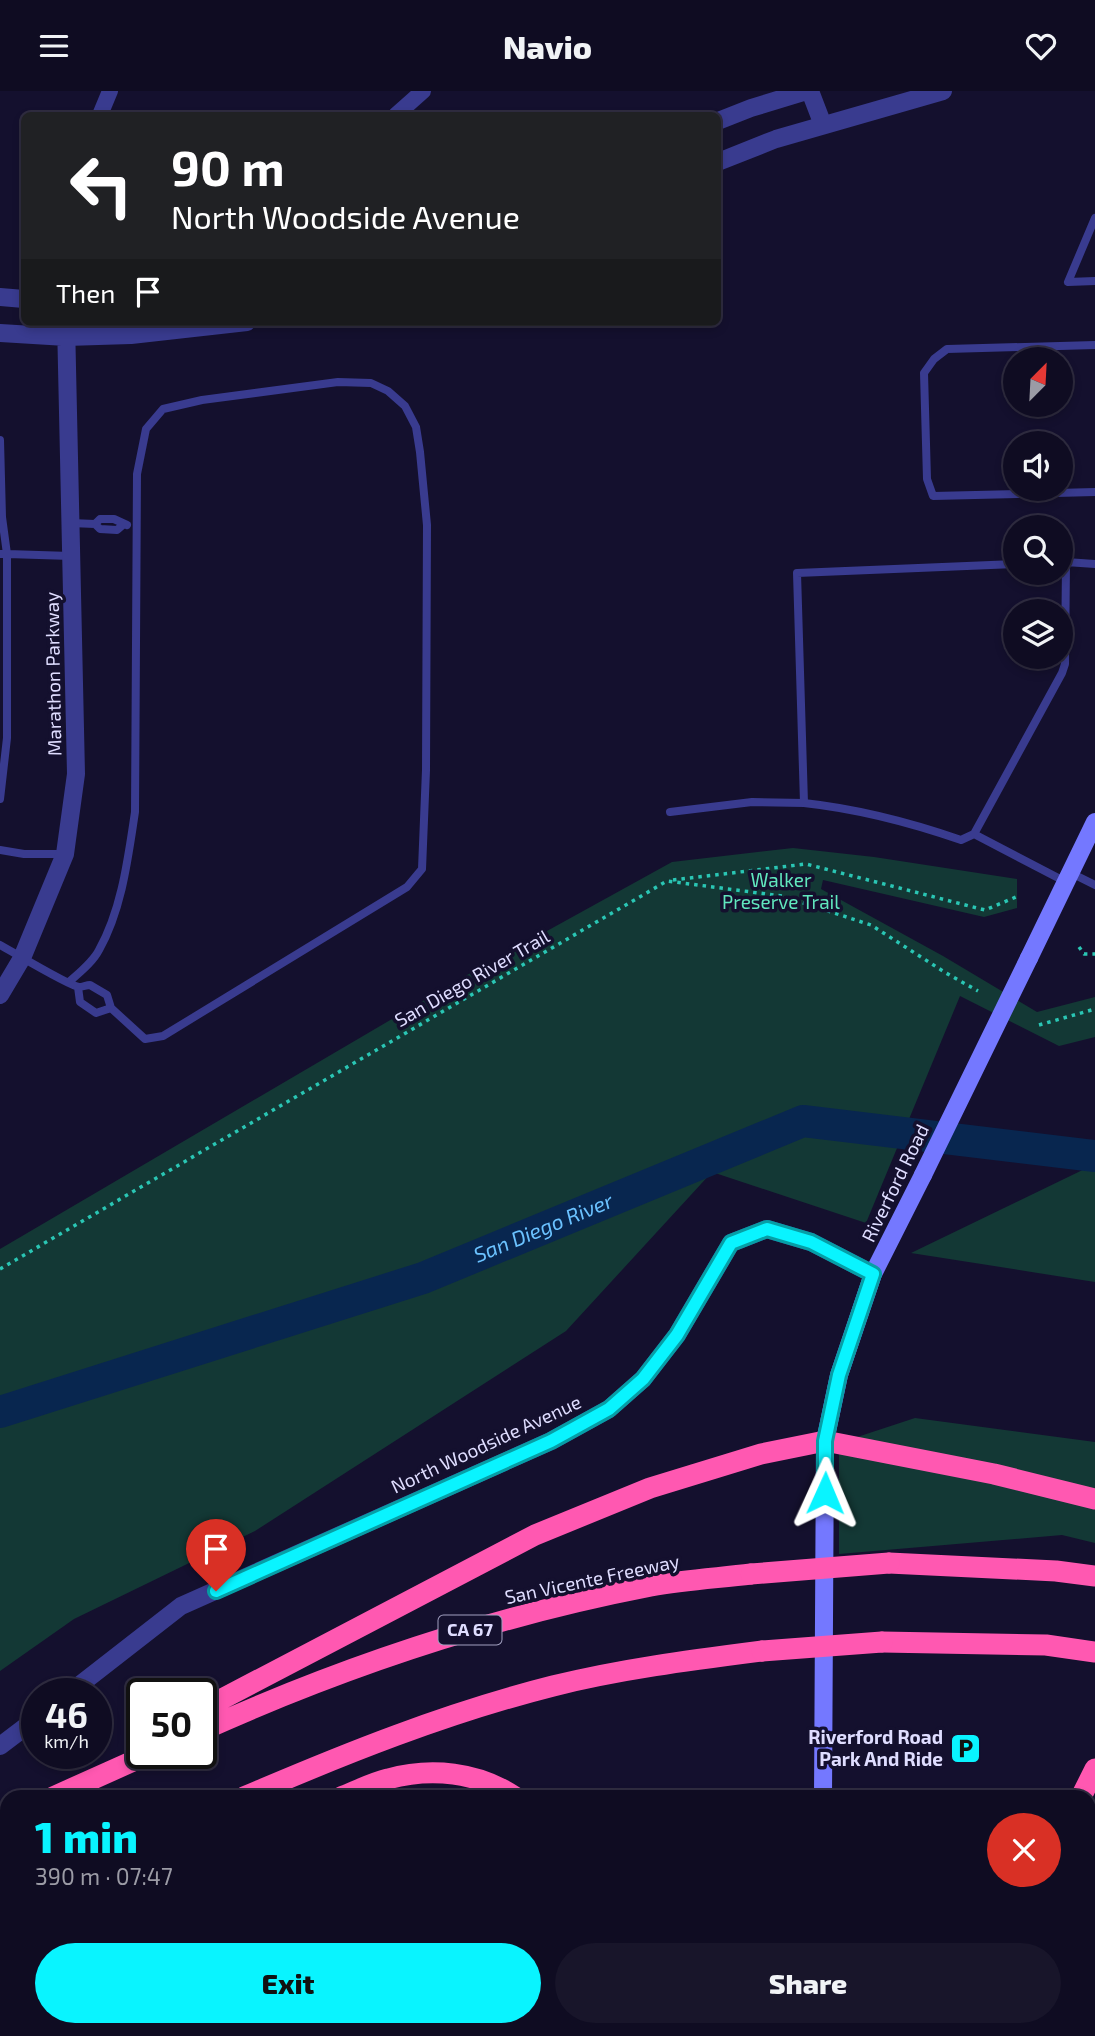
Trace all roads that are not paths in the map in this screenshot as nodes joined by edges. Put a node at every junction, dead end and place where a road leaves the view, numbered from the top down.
1 (110, 91) edge
2 (423, 91) edge
3 (808, 91) edge
4 (943, 91) edge
5 (101, 112) edge
6 (399, 112) edge
7 (721, 120) edge
8 (823, 125) junction
9 (721, 161) edge
10 (1095, 218) edge
11 (1095, 281) edge
12 (0, 297) edge
13 (21, 299) edge
14 (211, 326) edge
15 (66, 329) edge
16 (0, 333) edge
17 (1095, 345) edge
18 (0, 440) edge
19 (1095, 492) edge
20 (70, 523) junction
21 (135, 525) junction
22 (4, 554) edge
23 (71, 556) junction
24 (1073, 563) edge
25 (1003, 564) edge
26 (1095, 564) edge
27 (1063, 585) edge
28 (0, 799) edge
29 (804, 803) junction
30 (670, 812) dead end
31 (1095, 822) edge
32 (974, 834) junction
33 (0, 850) edge
34 (65, 855) junction
35 (1068, 878) junction
36 (1095, 885) edge
37 (0, 945) edge
38 (22, 958) junction
39 (69, 982) junction
40 (78, 987) junction
41 (0, 995) edge
42 (111, 1008) junction
43 (873, 1274) junction
44 (825, 1441) junction
45 (1095, 1499) edge
46 (1095, 1576) edge
47 (1095, 1652) edge
48 (89, 1678) edge
49 (217, 1702) edge
50 (217, 1724) edge
51 (21, 1730) edge
52 (0, 1746) edge
53 (126, 1754) edge
54 (126, 1764) edge
55 (1095, 1769) edge
56 (66, 1790) edge
57 (69, 1790) edge
58 (260, 1790) edge
59 (359, 1790) edge
60 (499, 1790) edge
61 (823, 1790) edge
62 (1084, 1790) edge

1 - 5 street
2 - 6 street
3 - 7 street
3 - 8 street
4 - 8 street
8 - 9 street
10 - 11 lane
12 - 13 street
14 - 15 street
15 - 16 street
15 - 20 street, Marathon Parkway
17 - 19 lane
18 - 22 lane
20 - 21 lane
20 - 23 street, Marathon Parkway
21 - 39 lane
21 - 42 lane
22 - 23 lane
22 - 28 lane
23 - 34 street, Marathon Parkway
24 - 26 lane
25 - 29 lane
27 - 32 lane
29 - 30 lane
29 - 32 lane
31 - 35 main road, Riverford Road
32 - 35 lane
33 - 34 lane
34 - 38 street, Marathon Parkway
35 - 36 lane
35 - 43 main road, Riverford Road, bridge
37 - 38 lane
38 - 39 lane
38 - 41 street, Marathon Parkway
39 - 40 lane
40 - 42 lane
40 - 42 lane
43 - 44 main road, Riverford Road
43 - 48 street, North Woodside Avenue
44 - 45 highway
44 - 49 highway
44 - 61 main road, Riverford Road
46 - 50 highway, San Vicente Freeway / CA 67, bridge
47 - 58 highway, bridge
51 - 52 street
53 - 56 highway
54 - 57 highway
55 - 62 highway
59 - 60 highway

